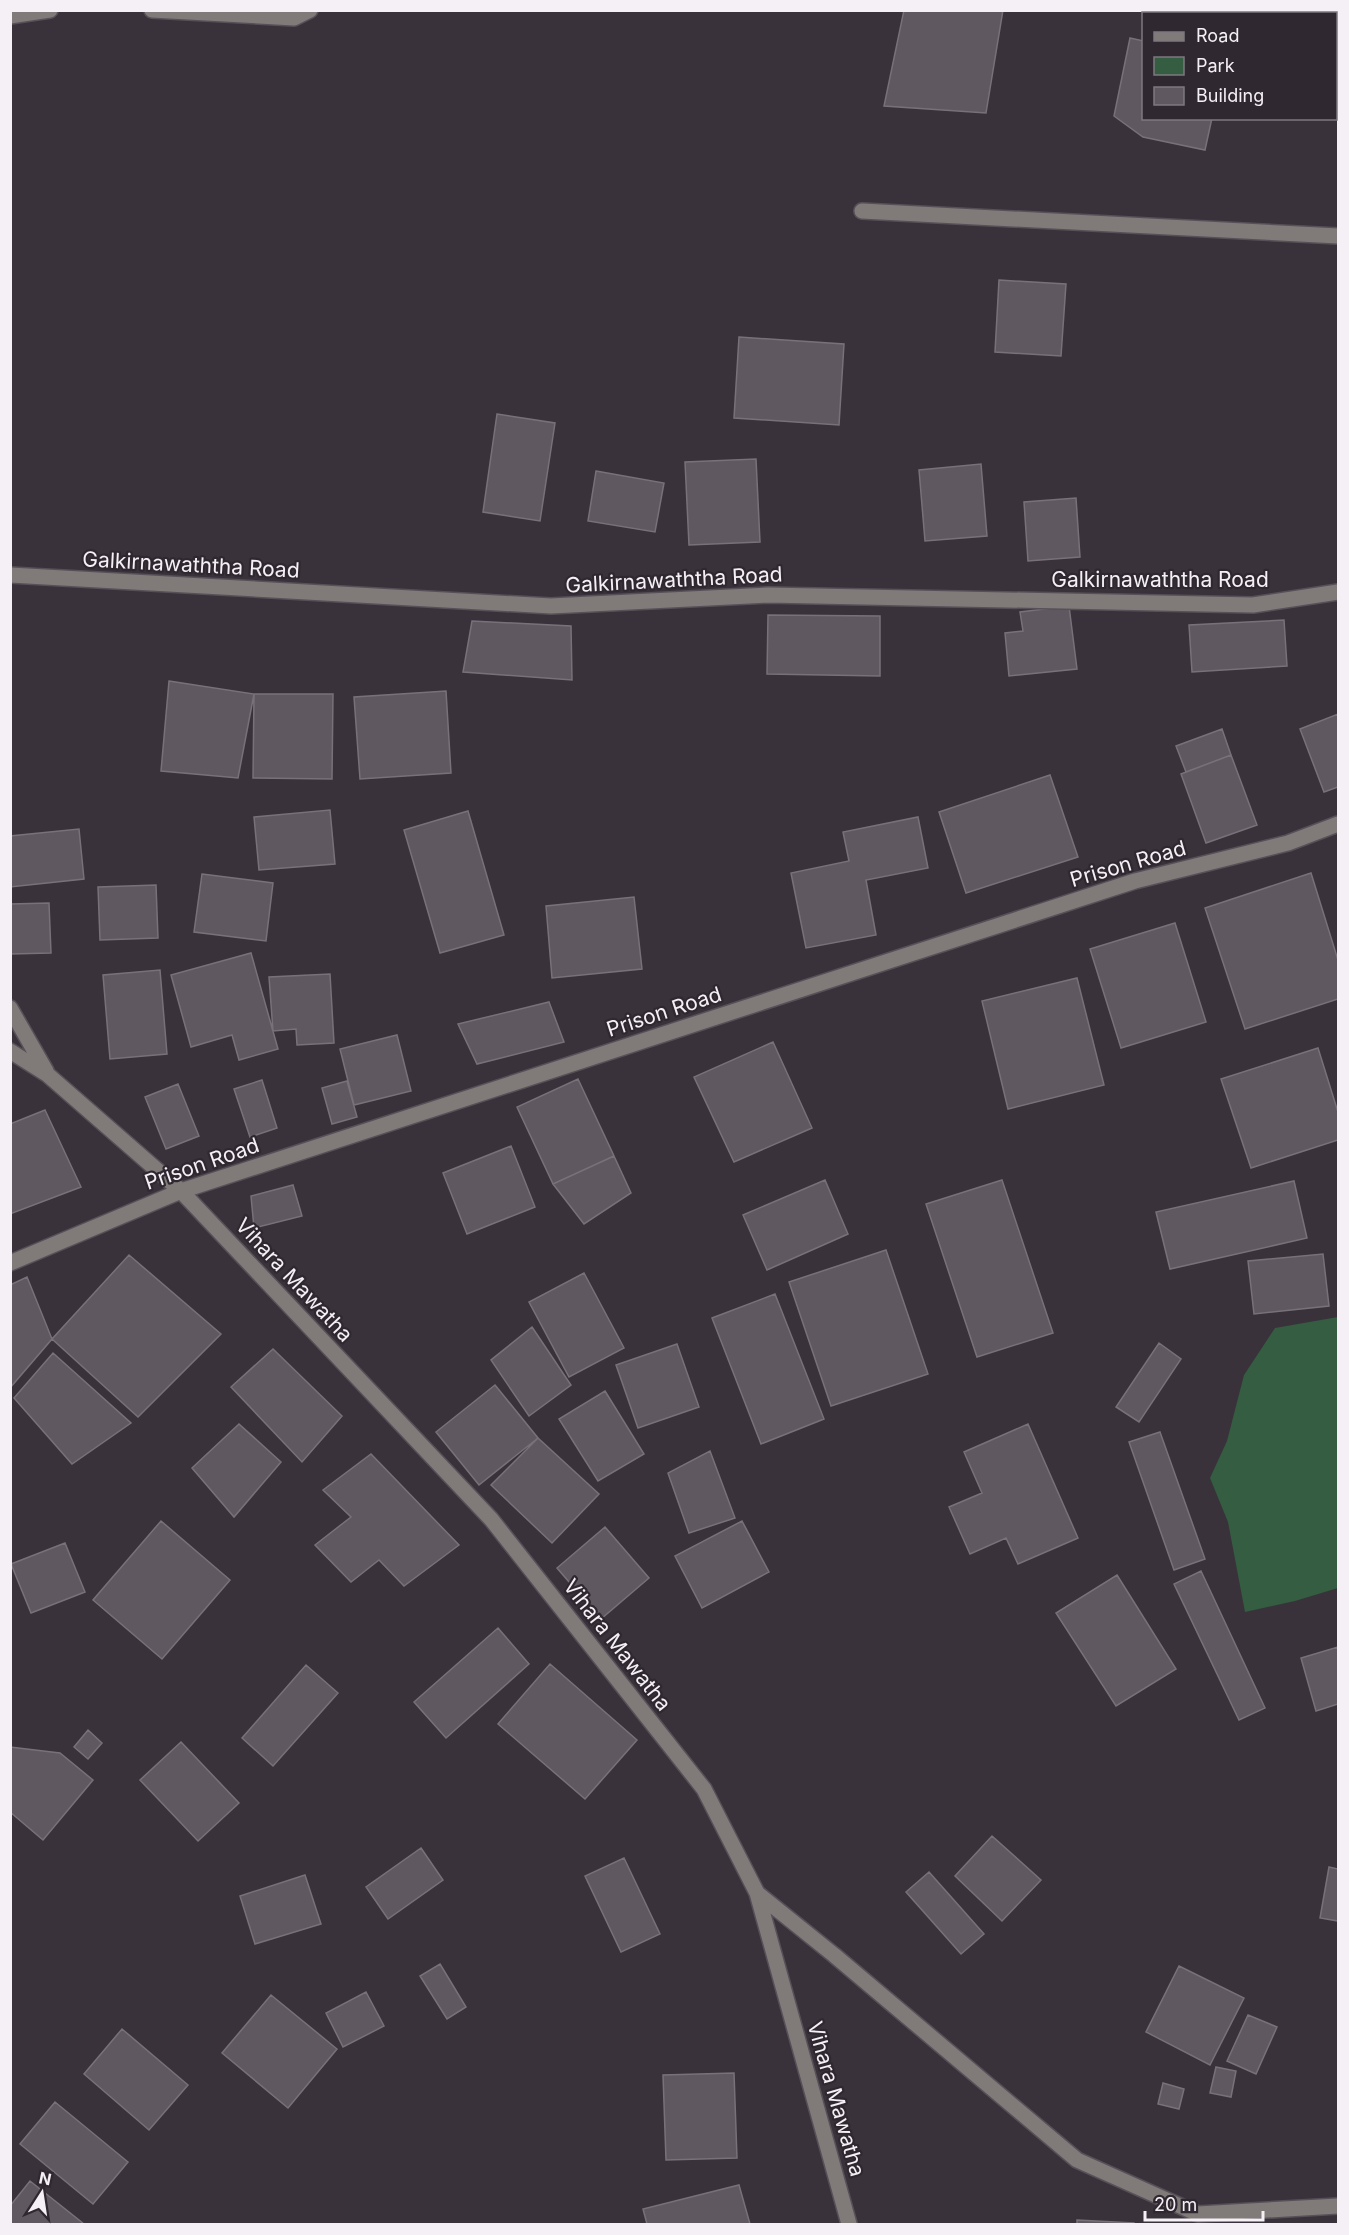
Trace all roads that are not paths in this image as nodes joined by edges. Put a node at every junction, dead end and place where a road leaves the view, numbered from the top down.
1 (50, 10) edge
2 (152, 10) edge
3 (310, 10) edge
4 (10, 16) edge
5 (862, 211) dead end
6 (1338, 236) edge
7 (10, 575) edge
8 (1338, 592) edge
9 (1338, 824) edge
10 (10, 1008) edge
11 (10, 1051) edge
12 (48, 1075) junction
13 (181, 1191) junction
14 (10, 1263) edge
15 (757, 1893) junction
16 (1338, 2206) edge
17 (849, 2224) edge

1 - 4 street
2 - 3 street
5 - 6 street
7 - 8 street, Galkirnawaththa Road
9 - 13 street, Prison Road
10 - 12 street
11 - 12 street
12 - 13 street
13 - 14 street, Prison Road
13 - 15 street, Vihara Mawatha
15 - 16 street
15 - 17 street, Vihara Mawatha

